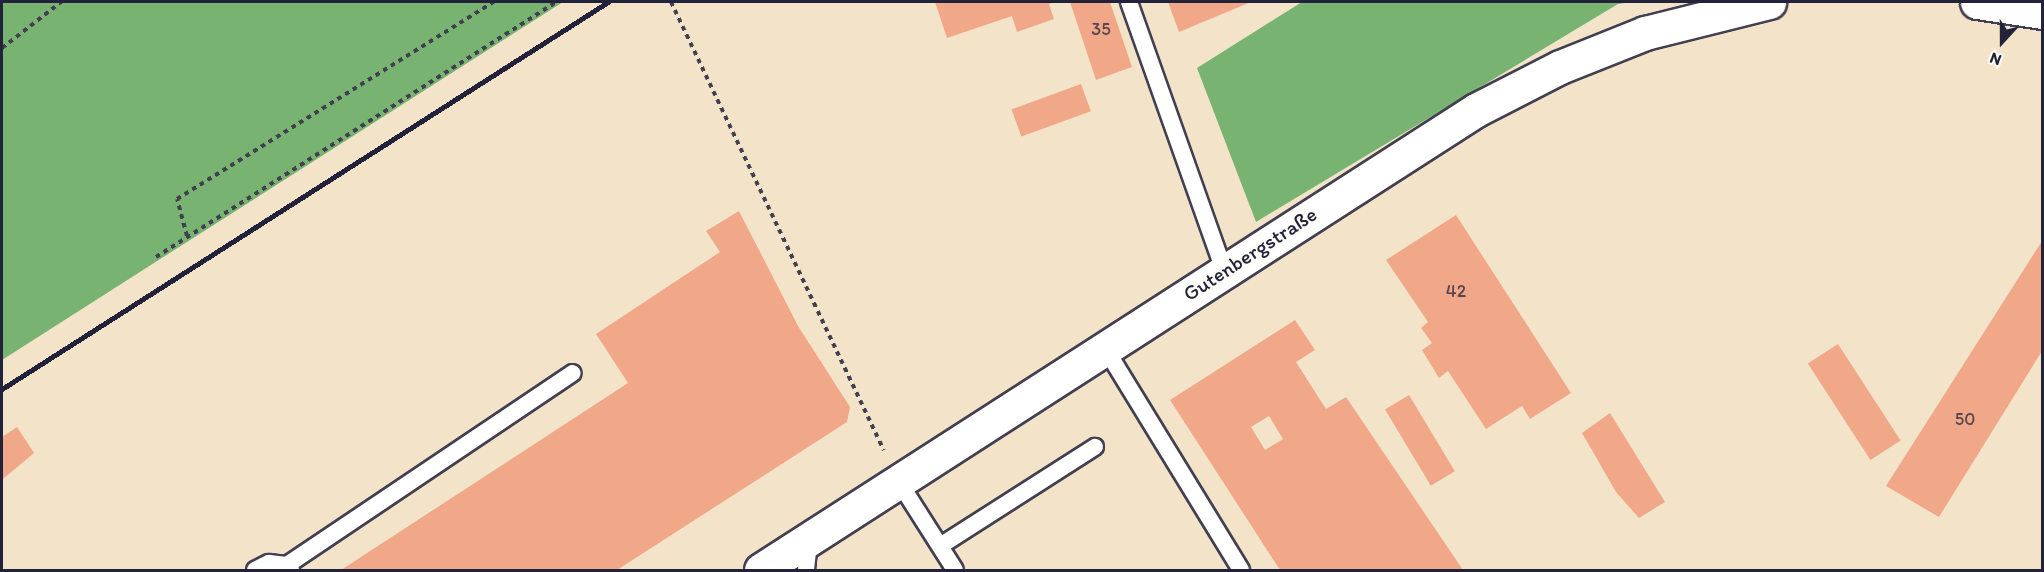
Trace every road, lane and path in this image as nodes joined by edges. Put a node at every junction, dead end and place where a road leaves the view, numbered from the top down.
1 (61, 2) edge
2 (494, 2) edge
3 (557, 2) edge
4 (670, 2) edge
5 (1129, 2) edge
6 (1769, 2) edge
7 (1977, 2) edge
8 (2043, 12) edge
9 (2, 48) edge
10 (187, 236) dead end
11 (156, 257) dead end
12 (1224, 271) junction
13 (1105, 348) junction
14 (573, 373) dead end
15 (1095, 447) dead end
16 (899, 482) junction
17 (940, 546) junction
18 (808, 555) edge
19 (289, 568) edge
20 (255, 570) edge
21 (761, 570) edge
22 (955, 570) edge
23 (1241, 570) edge

1 - 9 path
2 - 10 path
3 - 11 path
4 - 16 path
5 - 12 lane
6 - 12 street, Gutenbergstraße
7 - 8 street
12 - 13 street, Gutenbergstraße
13 - 16 street, Gutenbergstraße
13 - 23 lane
14 - 19 lane
15 - 17 lane
16 - 17 lane
16 - 18 street, Gutenbergstraße
17 - 22 lane
18 - 21 street, Gutenbergstraße
19 - 20 lane

